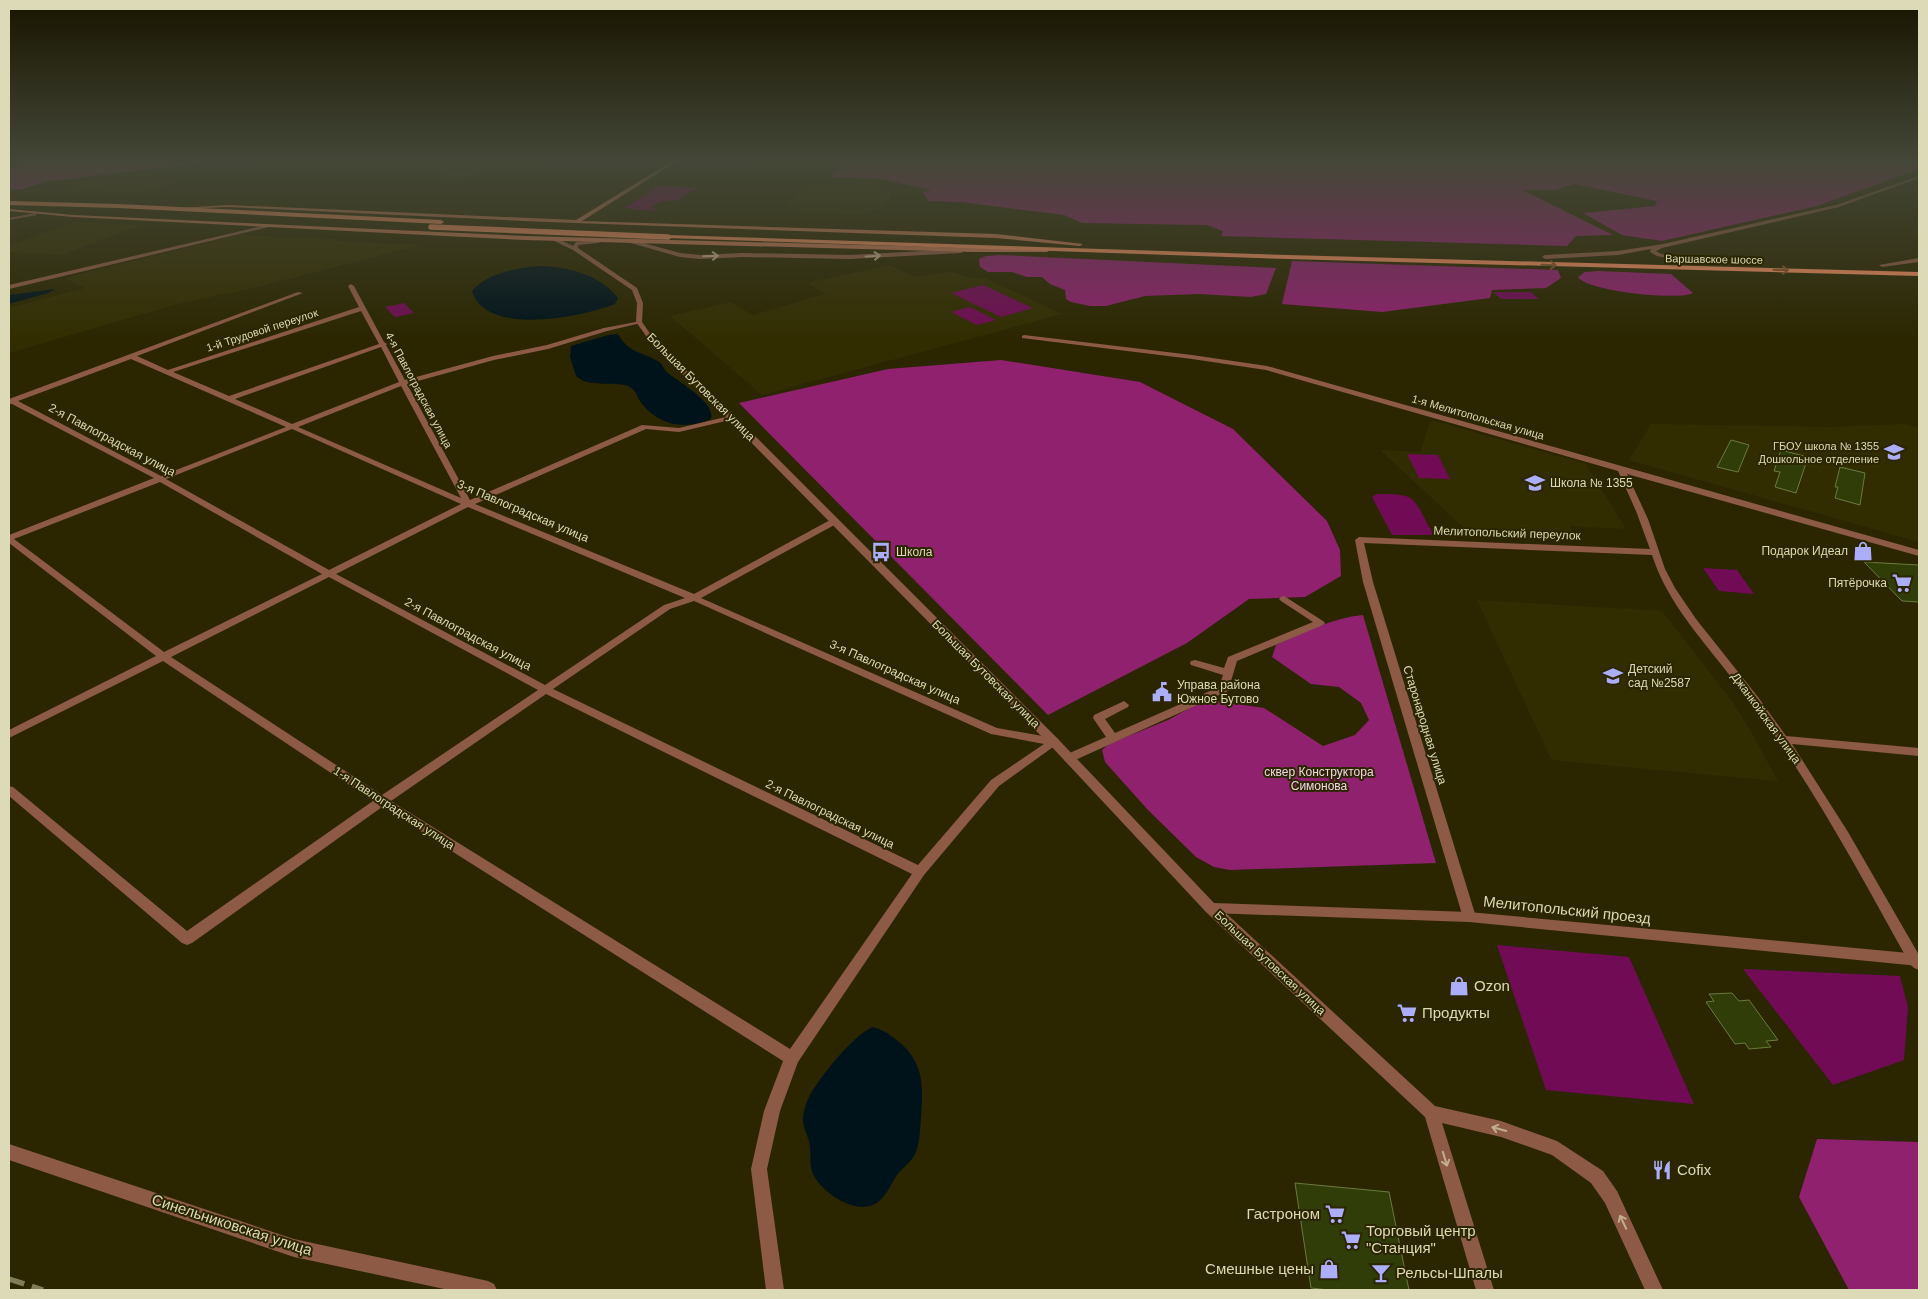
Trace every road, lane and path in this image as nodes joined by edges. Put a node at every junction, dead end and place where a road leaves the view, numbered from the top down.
1 (177, 221) edge
2 (298, 221) edge
3 (412, 221) edge
4 (540, 221) edge
5 (1773, 221) edge
6 (569, 222) junction
7 (577, 222) junction
8 (271, 225) junction
9 (554, 238) junction
10 (602, 240) junction
11 (629, 241) junction
12 (1663, 246) junction
13 (1080, 247) junction
14 (575, 249) junction
15 (972, 250) junction
16 (1545, 257) junction
17 (1688, 260) junction
18 (1919, 260) edge
19 (1882, 265) junction
20 (1919, 266) edge
21 (1919, 274) edge
22 (351, 286) dead end
23 (9, 287) edge
24 (300, 293) dead end
25 (363, 308) junction
26 (639, 322) junction
27 (1024, 338) dead end
28 (384, 344) junction
29 (131, 356) junction
30 (167, 372) junction
31 (403, 383) junction
32 (228, 398) junction
33 (10, 402) edge
34 (731, 417) junction
35 (293, 426) junction
36 (1621, 470) junction
37 (161, 479) junction
38 (468, 504) junction
39 (835, 521) junction
40 (9, 538) edge
41 (1359, 540) joint
42 (1655, 552) junction
43 (1919, 553) edge
44 (329, 574) junction
45 (694, 598) junction
46 (1284, 599) dead end
47 (164, 657) junction
48 (1195, 662) dead end
49 (1229, 673) junction
50 (546, 690) junction
51 (1124, 705) dead end
52 (9, 734) edge
53 (1113, 739) junction
54 (1783, 739) junction
55 (1054, 742) junction
56 (1919, 752) edge
57 (1069, 758) junction
58 (9, 790) edge
59 (382, 801) junction
60 (920, 872) junction
61 (1211, 908) junction
62 (1469, 917) junction
63 (1918, 961) edge
64 (792, 1058) junction
65 (1431, 1113) junction
66 (9, 1152) edge
67 (488, 1290) edge
68 (775, 1290) edge
69 (1485, 1290) edge
70 (1654, 1290) edge

1 - 8 main road
2 - 13 main road, Варшавское шоссе, bridge
3 - 13 main road, Варшавское шоссе
4 - 6 main road
5 - 12 street
6 - 7 main road
6 - 9 main road
7 - 9 main road
7 - 13 main road
8 - 9 main road
8 - 23 street
9 - 10 main road
9 - 14 street, Большая Бутовская улица
10 - 11 main road
10 - 14 street
11 - 15 main road
11 -> 15 street
12 - 16 street
12 - 17 street
13 - 15 main road
13 - 16 main road, Варшавское шоссе
13 -> 21 main road, Варшавское шоссе
14 - 26 street, Большая Бутовская улица
16 - 17 main road, Варшавское шоссе
17 - 19 main road, Варшавское шоссе
18 - 19 street
19 - 20 main road, Варшавское шоссе
22 - 25 street, 4-я Павлоградская улица
24 - 29 street
25 - 28 street, 4-я Павлоградская улица
25 - 30 street, 1-й Трудовой переулок
26 - 31 street
26 - 34 street, Большая Бутовская улица
27 - 36 street, 1-я Мелитопольская улица
28 - 31 street, 4-я Павлоградская улица
28 - 32 street
29 - 30 street, 3-я Павлоградская улица
29 - 33 street
30 - 32 street, 3-я Павлоградская улица
31 - 35 street
31 - 38 street, 4-я Павлоградская улица
32 - 35 street, 3-я Павлоградская улица
33 - 37 street, 2-я Павлоградская улица
34 - 38 street
34 - 39 street, Большая Бутовская улица
35 - 37 street
35 - 38 street, 3-я Павлоградская улица
36 - 42 street, Джанкойская улица
36 - 43 street, 1-я Мелитопольская улица
37 - 40 street
37 - 44 street, 2-я Павлоградская улица
38 - 44 street
38 - 45 street, 3-я Павлоградская улица
39 - 45 street
39 - 55 street, Большая Бутовская улица
40 - 47 street, 1-я Павлоградская улица
41 - 42 street, Мелитопольский переулок
41 - 62 street, Старонародная улица
42 - 54 street, Джанкойская улица
44 - 47 street
44 - 50 street, 2-я Павлоградская улица
45 - 50 street
45 - 55 street, 3-я Павлоградская улица
46 - 49 street
47 - 52 street
47 - 59 street, 1-я Павлоградская улица
48 - 49 street
49 - 53 street
50 - 59 street
50 - 60 street, 2-я Павлоградская улица
51 - 53 street
53 - 57 street
54 - 56 street
54 - 63 street, Джанкойская улица
55 - 57 street, Большая Бутовская улица
55 - 60 street
57 - 61 street, Большая Бутовская улица
58 - 59 street
59 - 64 street, 1-я Павлоградская улица
60 - 64 street
61 - 62 street, Мелитопольский проезд
61 - 65 street, Большая Бутовская улица
62 - 63 street, Мелитопольский проезд
64 - 68 street
65 -> 69 street
70 -> 65 street
66 - 67 street, Синельниковская улица

